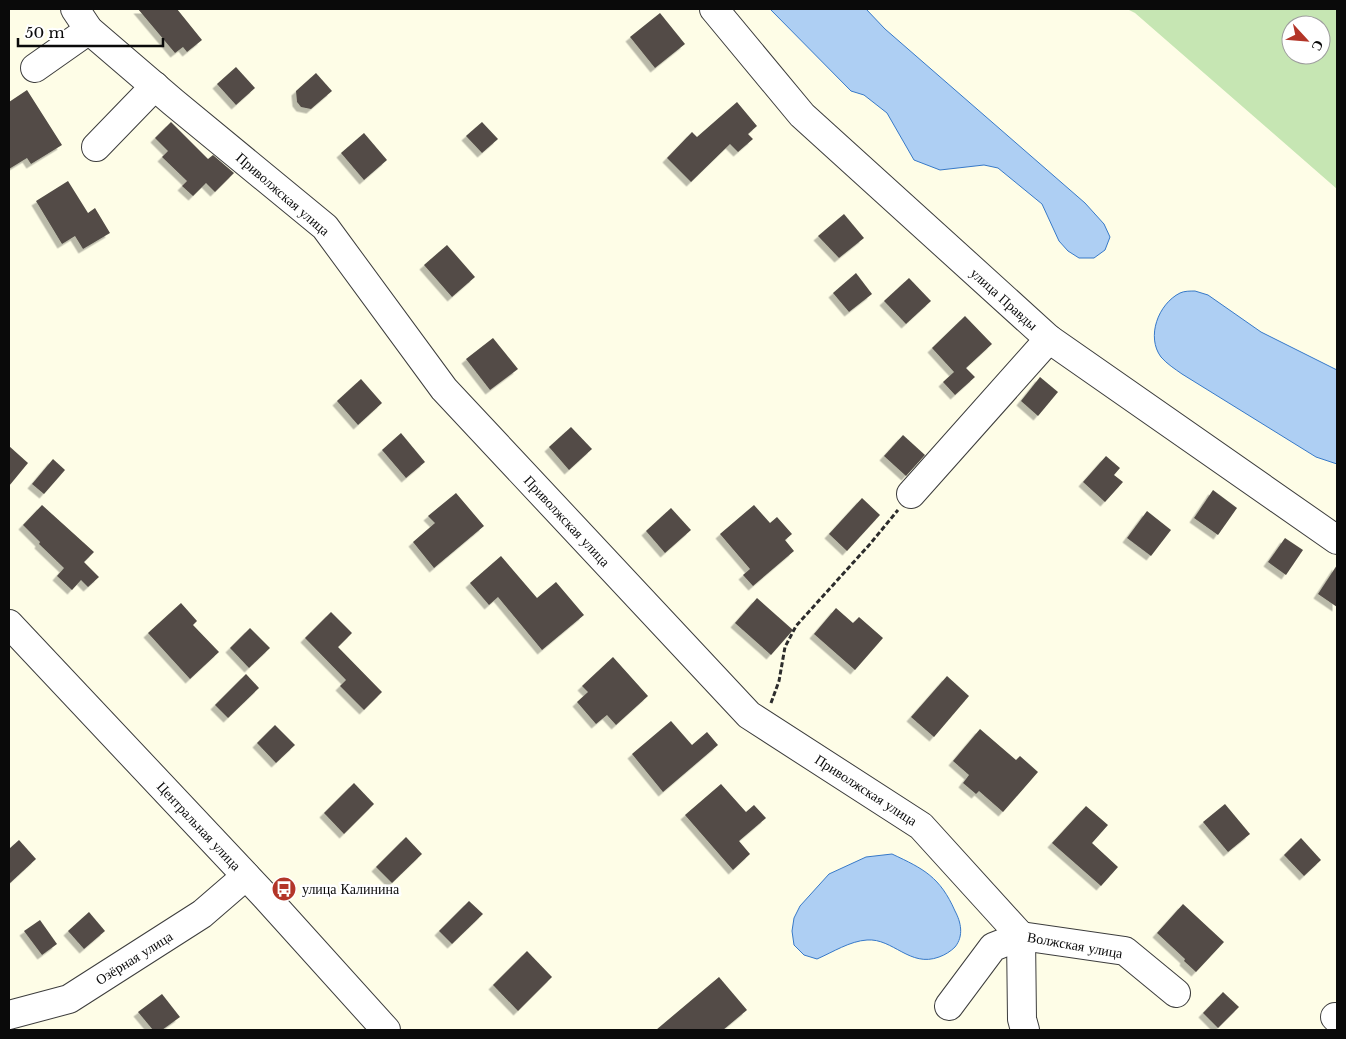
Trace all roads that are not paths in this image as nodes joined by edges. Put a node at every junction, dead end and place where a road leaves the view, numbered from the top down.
1 (714, 9) edge
2 (82, 19) edge
3 (35, 68) dead end
4 (155, 86) junction
5 (96, 147) dead end
6 (1049, 339) junction
7 (911, 494) road end
8 (1337, 540) edge
9 (9, 624) edge
10 (246, 876) junction
11 (1021, 936) junction
12 (1176, 993) dead end
13 (950, 1006) dead end
14 (9, 1016) edge
15 (386, 1030) edge
16 (1025, 1030) edge

1 - 6 street, улица Правды
2 - 3 street
2 - 4 street, Приволжская улица
4 - 5 street
4 - 11 street, Приволжская улица
6 - 7 street
6 - 8 street, улица Правды
9 - 10 street, Центральная улица
10 - 14 street, Озёрная улица
10 - 15 street, Центральная улица
11 - 12 street, Волжская улица
11 - 13 street
11 - 16 street

